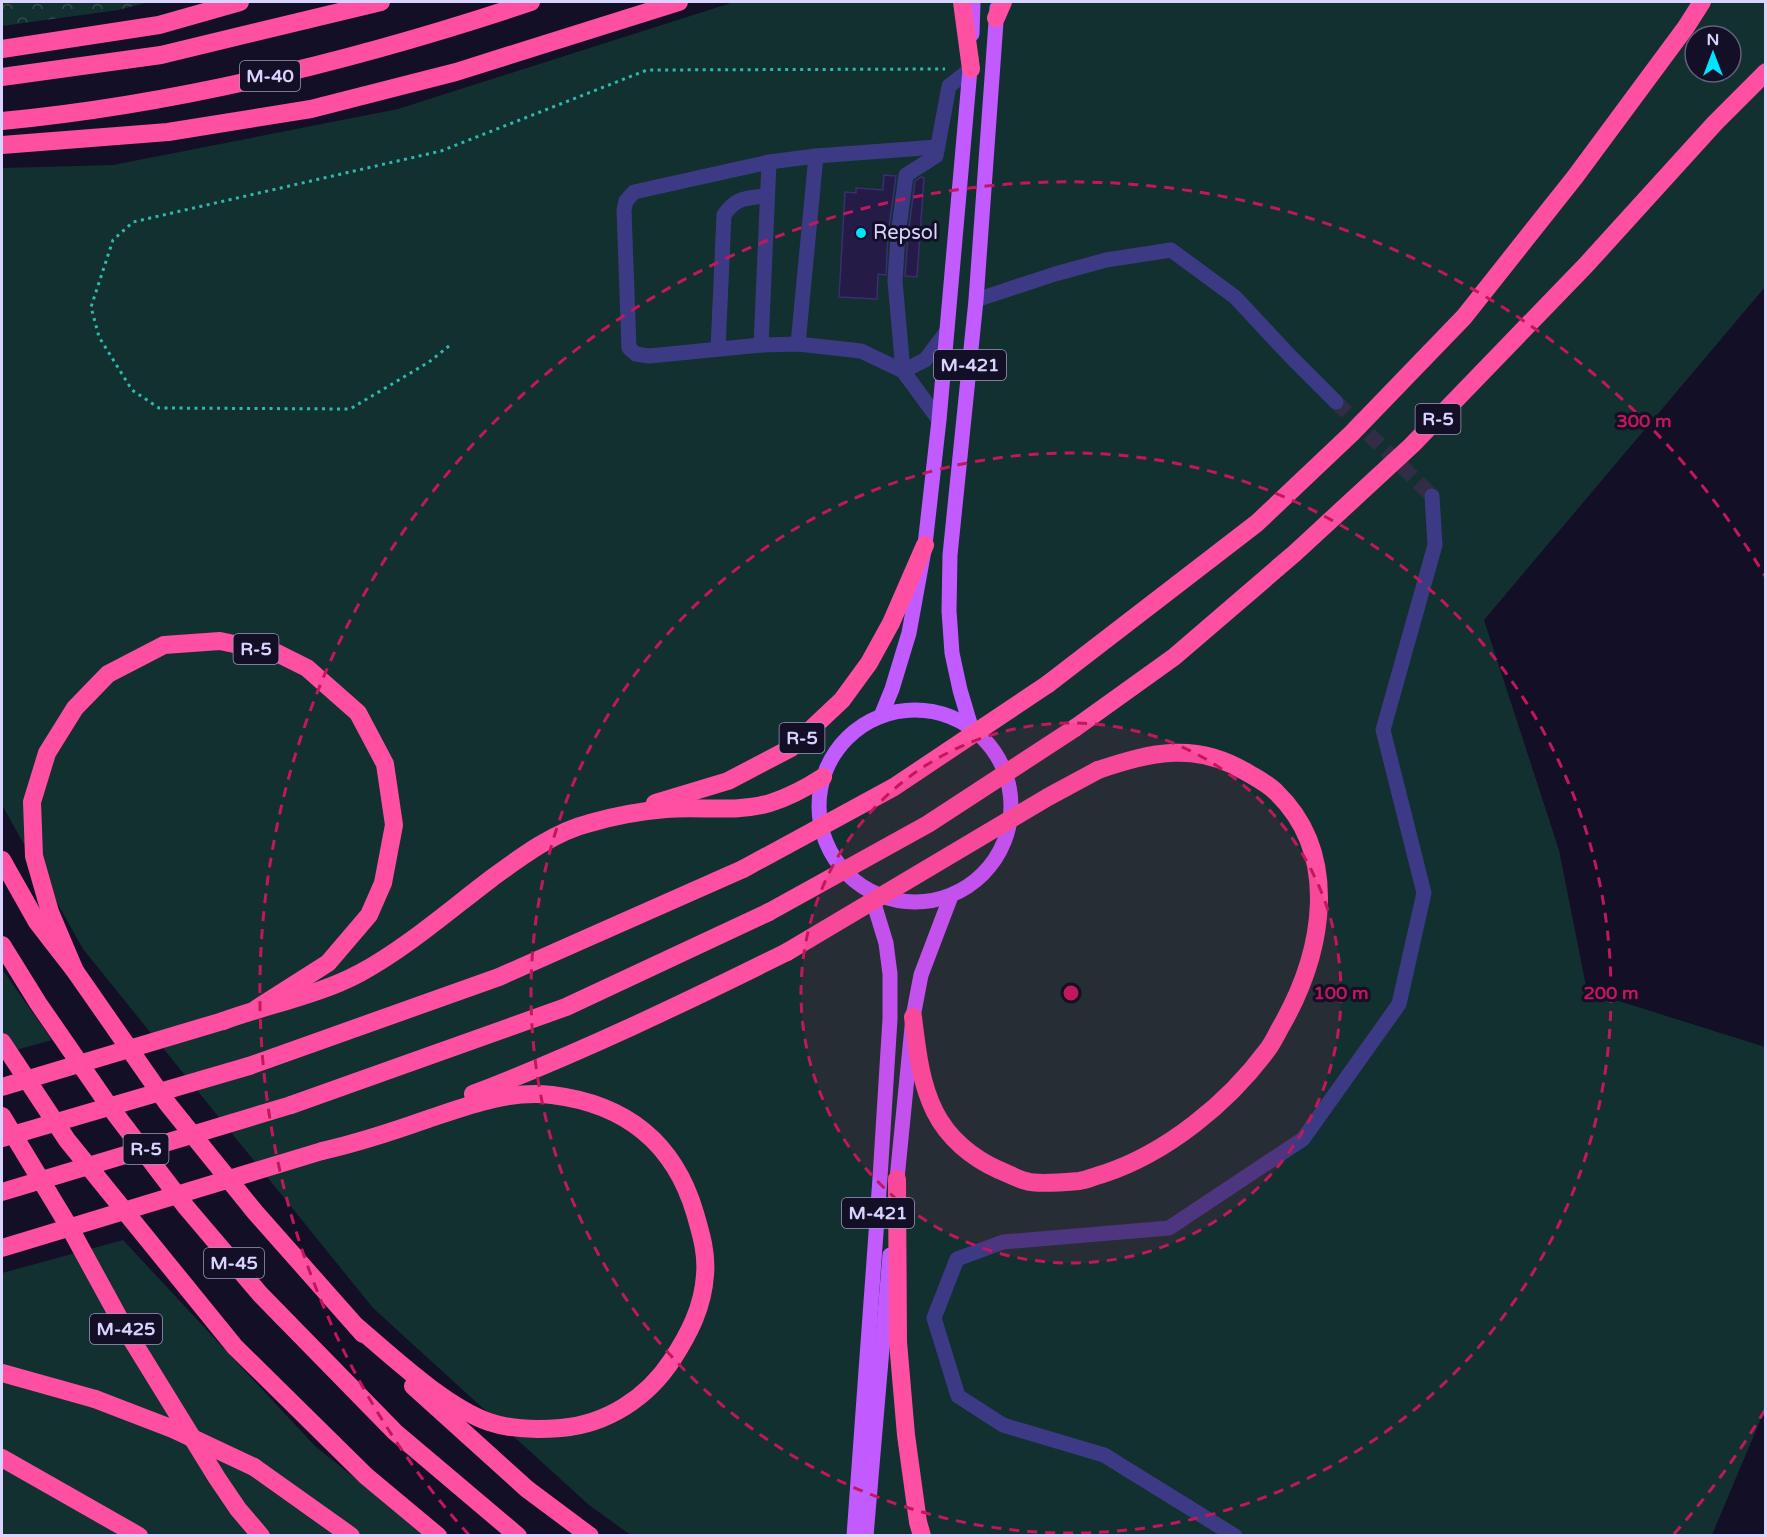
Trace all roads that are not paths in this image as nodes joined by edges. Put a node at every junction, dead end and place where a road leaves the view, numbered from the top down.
1 (240, 2) edge
2 (381, 2) edge
3 (531, 2) edge
4 (679, 2) edge
5 (962, 2) edge
6 (973, 2) edge
7 (1702, 2) edge
8 (999, 7) edge
9 (2, 49) edge
10 (971, 69) junction
11 (1766, 72) edge
12 (2, 77) edge
13 (2, 121) edge
14 (2, 145) edge
15 (937, 147) junction
16 (816, 156) junction
17 (769, 162) junction
18 (767, 196) junction
19 (976, 300) junction
20 (947, 331) junction
21 (798, 344) junction
22 (761, 345) junction
23 (718, 349) junction
24 (903, 372) junction
25 (1336, 402) tunnel mouth
26 (939, 420) junction
27 (1432, 496) tunnel mouth
28 (925, 545) junction
29 (881, 716) junction
30 (971, 727) junction
31 (822, 777) junction
32 (589, 823) junction
33 (2, 860) edge
34 (871, 894) junction
35 (951, 896) junction
36 (2, 945) edge
37 (75, 971) junction
38 (256, 1009) junction
39 (913, 1017) junction
40 (2, 1042) edge
41 (2, 1087) edge
42 (2, 1116) edge
43 (2, 1138) edge
44 (322, 1151) junction
45 (897, 1179) junction
46 (2, 1192) edge
47 (2, 1248) edge
48 (356, 1326) junction
49 (2, 1373) edge
50 (2, 1458) edge
51 (139, 1536) edge
52 (261, 1536) edge
53 (351, 1536) edge
54 (438, 1536) edge
55 (518, 1536) edge
56 (590, 1536) edge
57 (854, 1536) edge
58 (866, 1536) edge
59 (922, 1536) edge
60 (1235, 1536) edge

1 - 9 highway
2 - 12 highway, M-40
3 - 13 highway, M-40
4 - 14 highway
5 - 10 highway
6 - 10 main road, M-421
7 - 43 highway, R-5, bridge
8 - 19 main road, M-421
10 - 15 lane
10 - 20 main road, M-421
11 - 46 highway, R-5, bridge
15 - 16 lane
15 - 24 lane
16 - 17 lane
16 - 21 lane
17 - 18 lane
17 - 23 lane
18 - 22 lane
18 - 23 lane
19 - 25 lane
19 - 30 main road, M-421
20 - 24 lane
20 - 26 main road, M-421
21 - 22 lane
21 - 24 lane
22 - 23 lane
24 - 26 lane
26 - 28 main road, M-421
27 - 60 lane
28 - 29 main road, M-421
28 - 32 highway, R-5
29 - 30 main road, M-421
29 - 31 main road, M-421
30 - 35 main road, M-421
31 - 32 highway, R-5
31 - 34 main road, M-421
32 - 38 highway, R-5
33 - 37 highway, M-45
34 - 35 main road, M-421
34 - 57 main road, M-421
35 - 39 main road, M-421
36 - 55 highway, M-45
37 - 38 highway, R-5
37 - 48 highway, M-45
38 - 41 highway, R-5, bridge
39 - 44 highway, bridge
39 - 45 main road, M-421
40 - 54 highway, M-45
42 - 52 highway, M-425
44 - 47 highway, bridge
44 - 48 highway
45 - 58 main road, M-421
45 - 59 highway
48 - 56 highway, M-45
49 - 53 highway, bridge
50 - 51 highway

